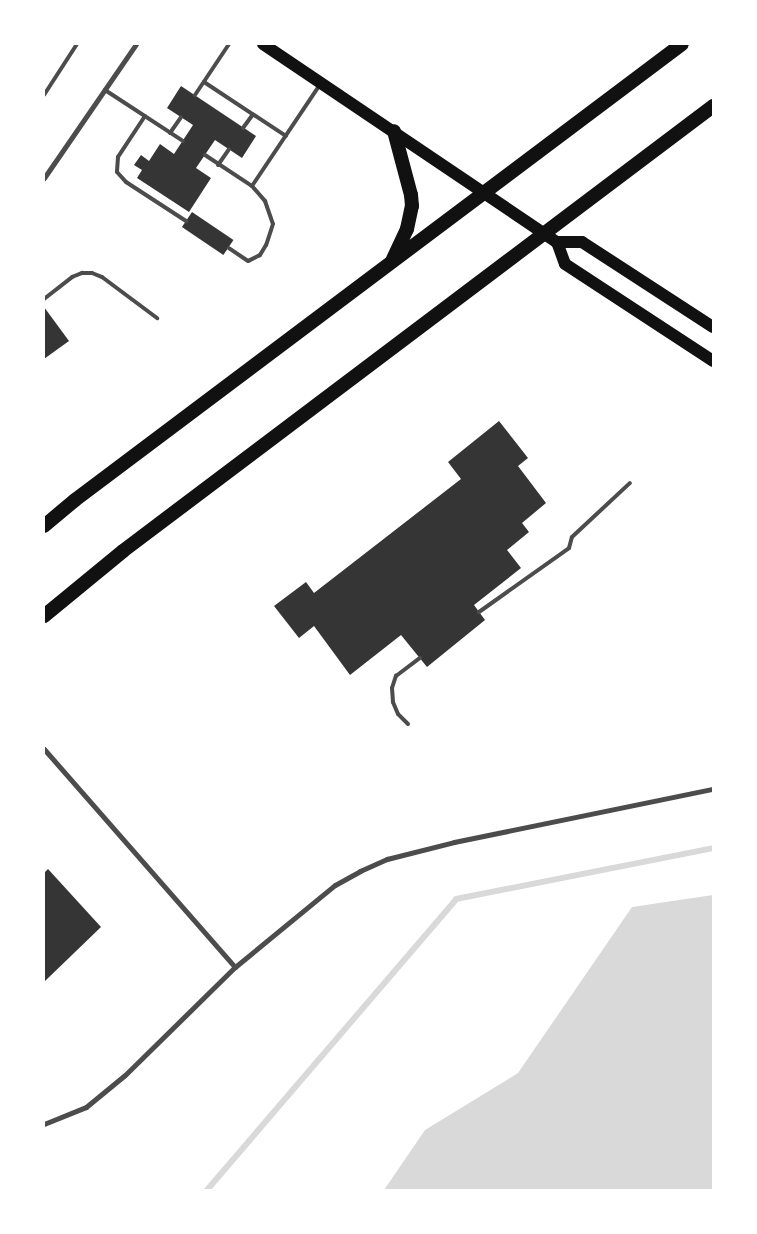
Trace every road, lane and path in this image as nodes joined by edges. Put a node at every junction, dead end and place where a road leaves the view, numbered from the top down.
1 (77, 44) edge
2 (136, 44) edge
3 (229, 44) edge
4 (263, 44) edge
5 (682, 44) edge
6 (204, 82) junction
7 (322, 83) junction
8 (105, 90) junction
9 (44, 95) edge
10 (195, 96) dead end
11 (713, 106) edge
12 (253, 114) junction
13 (145, 116) junction
14 (181, 117) dead end
15 (244, 128) dead end
16 (394, 131) junction
17 (170, 133) junction
18 (286, 136) junction
19 (183, 141) dead end
20 (229, 150) dead end
21 (205, 155) dead end
22 (218, 165) junction
23 (44, 178) edge
24 (252, 186) junction
25 (484, 192) junction
26 (186, 221) dead end
27 (544, 234) junction
28 (557, 242) junction
29 (229, 248) dead end
30 (392, 261) junction
31 (44, 299) edge
32 (157, 318) dead end
33 (713, 327) edge
34 (713, 361) edge
35 (630, 483) dead end
36 (74, 500) junction
37 (44, 526) edge
38 (44, 531) edge
39 (480, 612) dead end
40 (44, 616) edge
41 (420, 658) dead end
42 (408, 724) dead end
43 (44, 749) edge
44 (713, 789) edge
45 (235, 967) junction
46 (44, 1124) edge

1 - 9 lane
2 - 8 street
3 - 6 lane
4 - 7 main road
5 - 25 highway
6 - 10 lane
6 - 12 lane
7 - 16 main road
7 - 18 lane
8 - 13 lane
8 - 23 street
11 - 27 highway
12 - 15 lane
12 - 18 lane
13 - 17 lane
13 - 26 lane
14 - 17 lane
16 - 25 main road
16 - 30 highway
17 - 19 lane
18 - 24 lane
20 - 22 lane
21 - 22 lane
22 - 24 lane
24 - 29 lane
25 - 27 main road
25 - 30 highway
27 - 28 main road
27 - 40 highway
28 - 33 main road
28 - 34 main road
30 - 36 highway
31 - 32 lane
35 - 39 lane
36 - 37 highway
36 - 38 highway
41 - 42 lane
43 - 45 street
44 - 45 street
45 - 46 street

